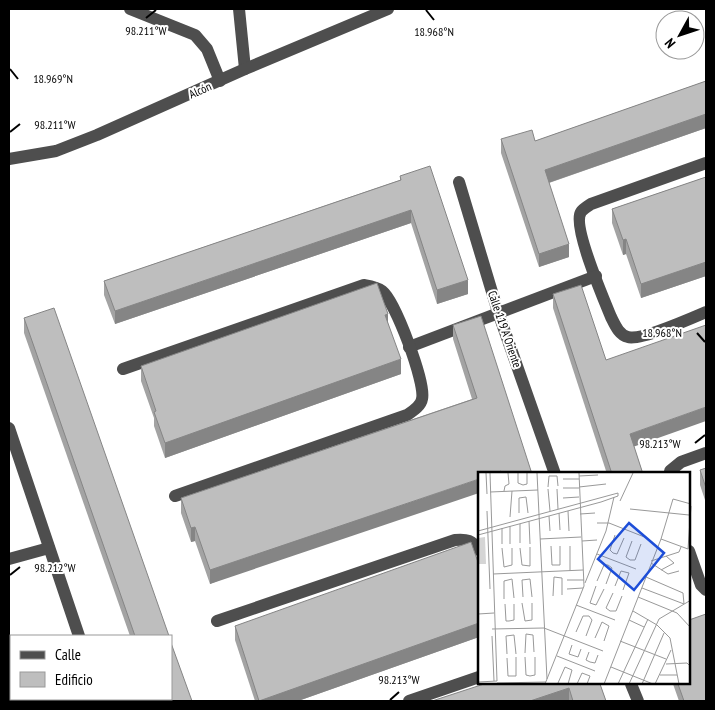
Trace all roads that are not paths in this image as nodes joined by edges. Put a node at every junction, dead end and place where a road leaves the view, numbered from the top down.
1 (130, 9) edge
2 (239, 9) edge
3 (388, 9) edge
4 (245, 69) junction
5 (220, 81) junction
6 (9, 159) edge
7 (706, 163) edge
8 (459, 182) dead end
9 (596, 276) junction
10 (498, 312) junction
11 (706, 312) edge
12 (410, 347) junction
13 (123, 369) dead end
14 (9, 428) edge
15 (706, 453) edge
16 (555, 472) edge
17 (670, 472) edge
18 (175, 496) dead end
19 (48, 548) junction
20 (478, 548) edge
21 (690, 554) edge
22 (9, 559) edge
23 (706, 590) edge
24 (216, 621) dead end
25 (79, 635) edge
26 (478, 677) edge
27 (632, 685) edge
28 (409, 701) edge
29 (638, 701) edge

1 - 5 street
2 - 4 street
3 - 4 street, Alcón
4 - 5 street, Alcón
5 - 6 street, Alcón
7 - 9 street
8 - 10 street, Calle 119 A Oriente
9 - 10 street
9 - 11 street
10 - 12 street
10 - 16 street, Calle 119 A Oriente
12 - 13 street
12 - 18 street
14 - 19 street
15 - 17 street
19 - 22 street
19 - 25 street
20 - 24 street
21 - 23 street
26 - 28 street
27 - 29 street

